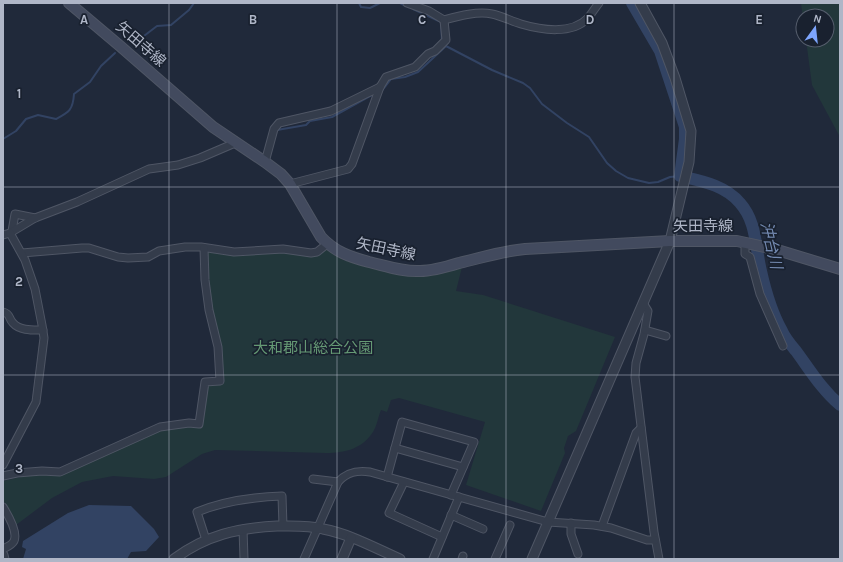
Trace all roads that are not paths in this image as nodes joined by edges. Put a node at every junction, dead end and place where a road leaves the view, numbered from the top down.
1 (69, 3) edge
2 (406, 3) edge
3 (598, 3) edge
4 (640, 3) edge
5 (444, 20) junction
6 (378, 91) junction
7 (235, 143) junction
8 (265, 162) junction
9 (290, 184) junction
10 (35, 218) junction
11 (8, 233) edge
12 (670, 241) junction
13 (752, 243) junction
14 (327, 244) junction
15 (204, 248) junction
16 (22, 253) junction
17 (840, 269) edge
18 (643, 303) junction
19 (3, 312) edge
20 (43, 330) junction
21 (645, 330) junction
22 (666, 336) dead end
23 (783, 346) dead end
24 (641, 428) junction
25 (395, 448) junction
26 (3, 465) edge
27 (463, 467) junction
28 (3, 476) edge
29 (387, 477) junction
30 (313, 479) dead end
31 (338, 482) junction
32 (404, 482) junction
33 (455, 496) junction
34 (3, 507) edge
35 (451, 515) junction
36 (548, 522) junction
37 (571, 523) junction
38 (510, 525) dead end
39 (283, 526) junction
40 (602, 526) junction
41 (318, 528) junction
42 (243, 529) junction
43 (483, 529) dead end
44 (442, 537) junction
45 (351, 538) junction
46 (206, 540) junction
47 (655, 540) junction
48 (3, 549) edge
49 (578, 554) dead end
50 (3, 555) edge
51 (4, 559) edge
52 (174, 559) edge
53 (244, 559) edge
54 (304, 559) edge
55 (342, 559) edge
56 (400, 559) edge
57 (433, 559) edge
58 (495, 559) edge
59 (532, 559) edge
60 (659, 559) edge

1 - 7 main road, 矢田寺線
2 - 5 street
3 - 5 street
4 - 12 street
5 - 6 street
6 - 8 street
6 - 9 street
7 - 8 main road, 矢田寺線
7 - 10 street
8 - 9 main road, 矢田寺線
9 - 14 main road, 矢田寺線
10 - 11 street
10 - 11 street
11 - 16 street
12 - 13 main road, 矢田寺線
12 - 14 main road, 矢田寺線
12 - 18 street
13 - 17 main road, 矢田寺線
13 - 23 street
14 - 15 street
15 - 16 street
15 - 28 street
16 - 20 street
18 - 21 street
18 - 36 street
19 - 20 street
20 - 26 street
21 - 22 street
21 - 24 street
24 - 40 street
24 - 47 street
25 - 27 street
25 - 27 street
25 - 29 street
27 - 33 street
29 - 31 street
29 - 32 street
30 - 31 street
31 - 41 street
32 - 33 street
32 - 44 street
33 - 35 street
33 - 36 street
34 - 48 street
35 - 43 street
35 - 44 street
36 - 37 street
36 - 59 street
37 - 40 street
37 - 49 street
38 - 58 street
39 - 41 street
39 - 42 street
39 - 46 street
40 - 47 street
41 - 45 street
41 - 54 street
42 - 46 street
42 - 53 street
44 - 57 street
45 - 55 street
45 - 56 street
46 - 52 street
47 - 60 street
50 - 51 street

